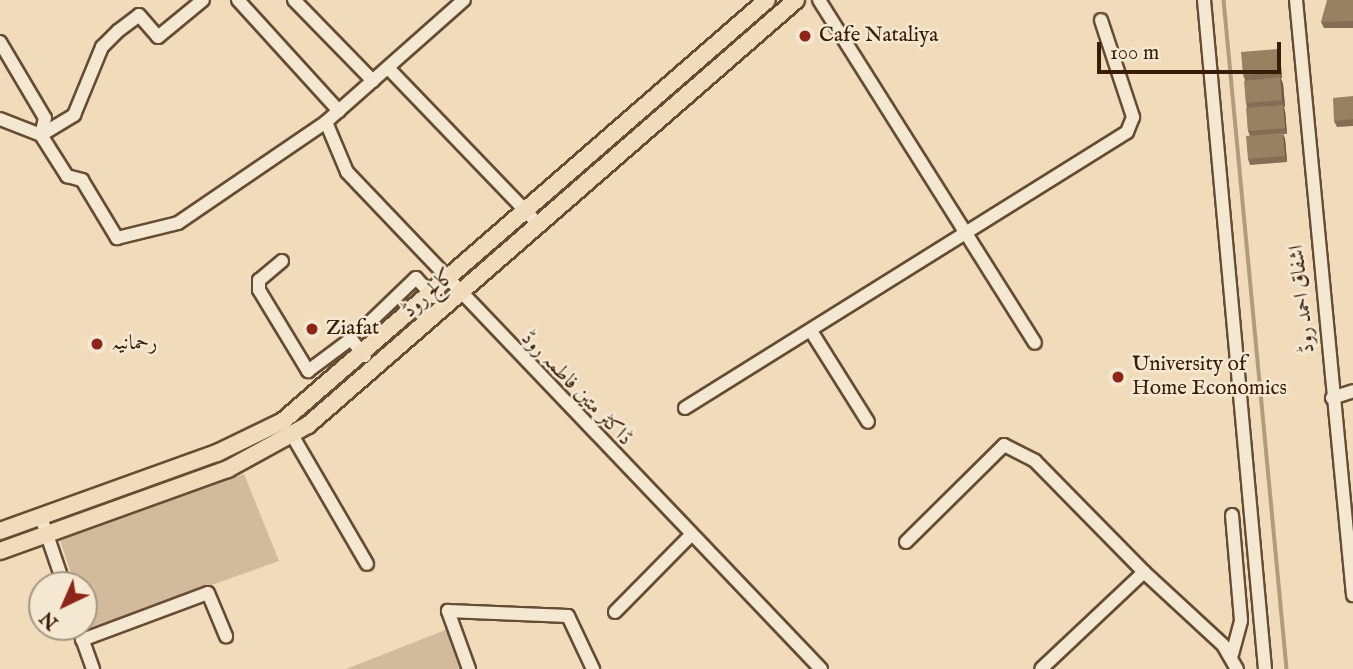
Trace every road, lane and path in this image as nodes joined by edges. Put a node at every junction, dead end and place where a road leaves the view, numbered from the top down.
1 (203, 0) edge
2 (238, 0) edge
3 (294, 0) edge
4 (464, 0) edge
5 (767, 0) edge
6 (796, 0) edge
7 (818, 0) edge
8 (1204, 0) edge
9 (1296, 0) edge
10 (1101, 20) dead end
11 (0, 42) edge
12 (390, 70) junction
13 (373, 81) junction
14 (342, 108) junction
15 (0, 119) edge
16 (326, 122) junction
17 (41, 135) junction
18 (532, 218) junction
19 (965, 236) junction
20 (282, 261) dead end
21 (455, 288) junction
22 (433, 297) junction
23 (367, 324) dead end
24 (811, 331) junction
25 (1035, 343) dead end
26 (365, 356) junction
27 (1353, 391) edge
28 (1332, 398) junction
29 (685, 408) dead end
30 (868, 422) dead end
31 (292, 435) junction
32 (1232, 515) dead end
33 (41, 517) junction
34 (0, 531) edge
35 (47, 534) junction
36 (691, 535) junction
37 (906, 542) dead end
38 (0, 551) edge
39 (367, 564) dead end
40 (59, 571) edge
41 (1144, 572) junction
42 (1353, 595) edge
43 (615, 612) dead end
44 (98, 627) edge
45 (226, 636) dead end
46 (83, 641) edge
47 (1232, 655) junction
48 (93, 669) edge
49 (469, 669) edge
50 (593, 669) edge
51 (821, 669) edge
52 (1041, 669) edge
53 (1237, 669) edge
54 (1265, 669) edge

1 - 17 street
2 - 14 street
3 - 13 street
4 - 12 street
5 - 18 main road, کالج روڈ
6 - 18 main road, کالج روڈ
7 - 19 street
8 - 54 street
9 - 28 street, اشفاق احمد روڈ
10 - 19 street
11 - 17 street
12 - 13 street
12 - 18 street
13 - 14 street
14 - 16 street
15 - 17 street
16 - 17 street
16 - 21 street, ڈاکٹر متین فاطمہ روڈ
18 - 21 main road, کالج روڈ
19 - 24 street
19 - 25 street
20 - 26 street
21 - 22 main road, کالج روڈ
21 - 31 main road, کالج روڈ
21 - 36 street, ڈاکٹر متین فاطمہ روڈ
22 - 23 street
22 - 26 main road, کالج روڈ
24 - 29 street
24 - 30 street
26 - 33 main road, کالج روڈ
27 - 28 street
28 - 42 street, اشفاق احمد روڈ
31 - 35 main road, کالج روڈ
31 - 39 street
32 - 47 street
33 - 34 main road, کالج روڈ
33 - 35 street
35 - 38 main road, کالج روڈ
35 - 40 street
36 - 43 street
36 - 51 street, ڈاکٹر متین فاطمہ روڈ
37 - 41 street
41 - 47 street
41 - 52 street
44 - 45 street
46 - 48 street
47 - 53 street
49 - 50 street

